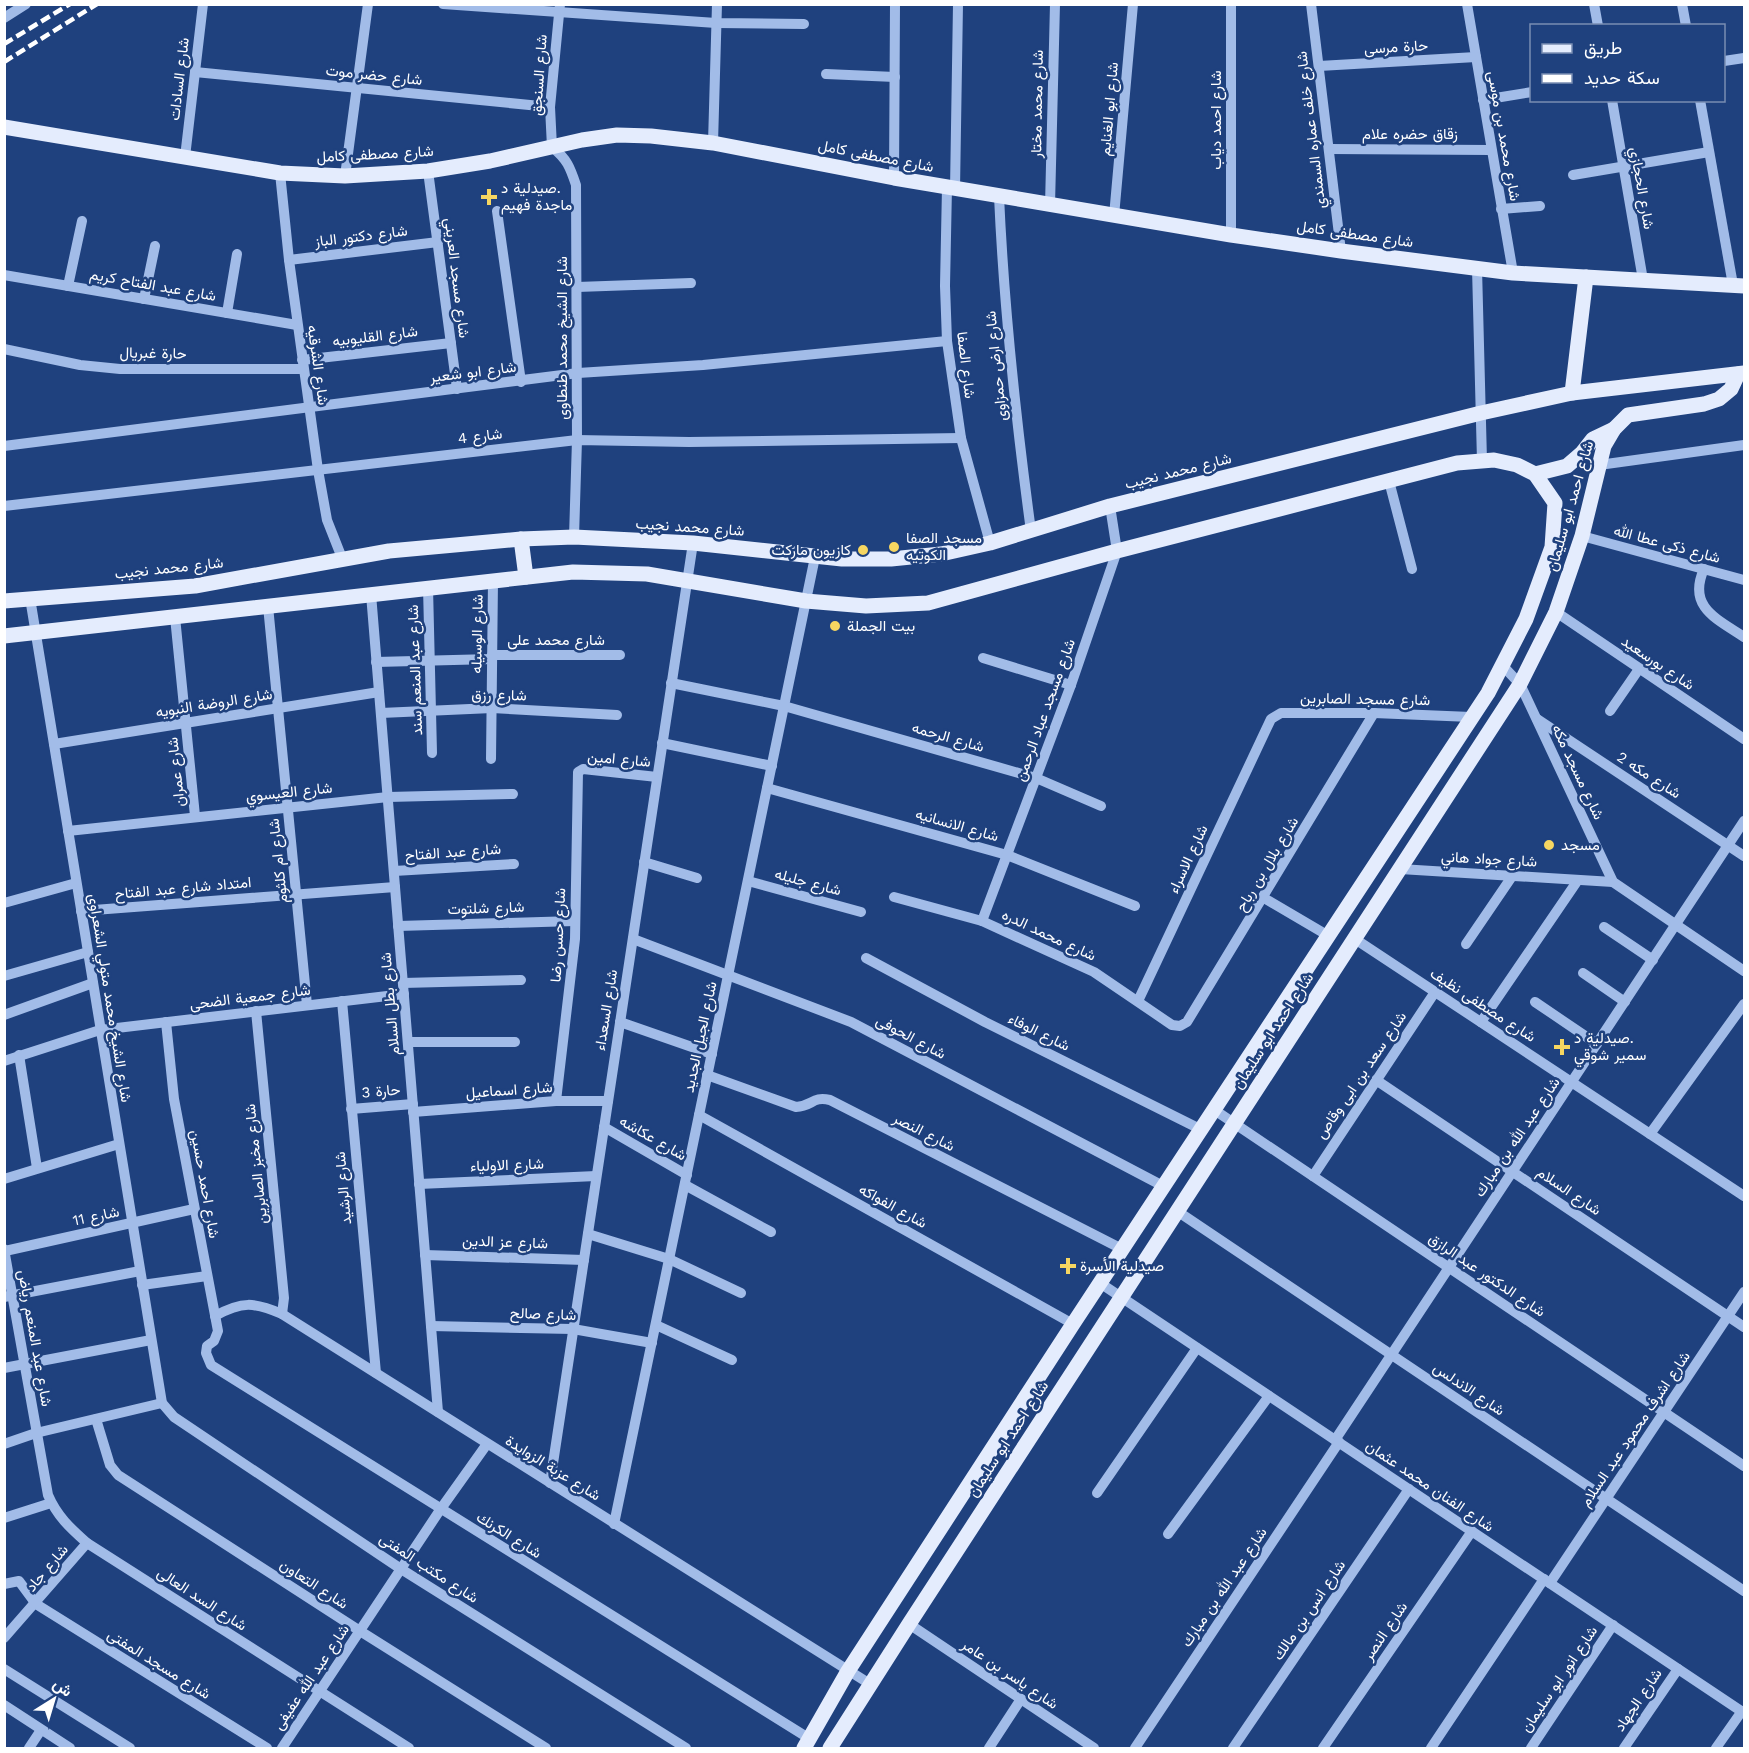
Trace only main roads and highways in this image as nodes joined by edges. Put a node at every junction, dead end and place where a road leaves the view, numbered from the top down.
1 (4, 127) edge
2 (1586, 277) junction
3 (1739, 286) edge
4 (1741, 374) edge
5 (1572, 393) junction
6 (1614, 429) junction
7 (1535, 474) junction
8 (521, 539) junction
9 (526, 577) junction
10 (4, 601) edge
11 (4, 636) edge
12 (910, 1575) junction
13 (931, 1590) junction
14 (807, 1744) edge
15 (830, 1749) edge

1 - 2 main road, شارع مصطفى كامل
2 - 3 main road, شارع مصطفى كامل
2 - 5 main road
4 - 5 main road
4 - 6 main road
5 - 8 main road, شارع محمد نجيب
6 - 7 main road
6 - 13 main road, شارع احمد ابو سليمان
7 - 9 main road
7 - 12 main road, شارع احمد ابو سليمان
8 - 9 main road
8 - 10 main road, شارع محمد نجيب
9 - 11 main road
12 - 13 main road
12 - 14 main road, شارع احمد ابو سليمان
13 - 15 main road, شارع احمد ابو سليمان

